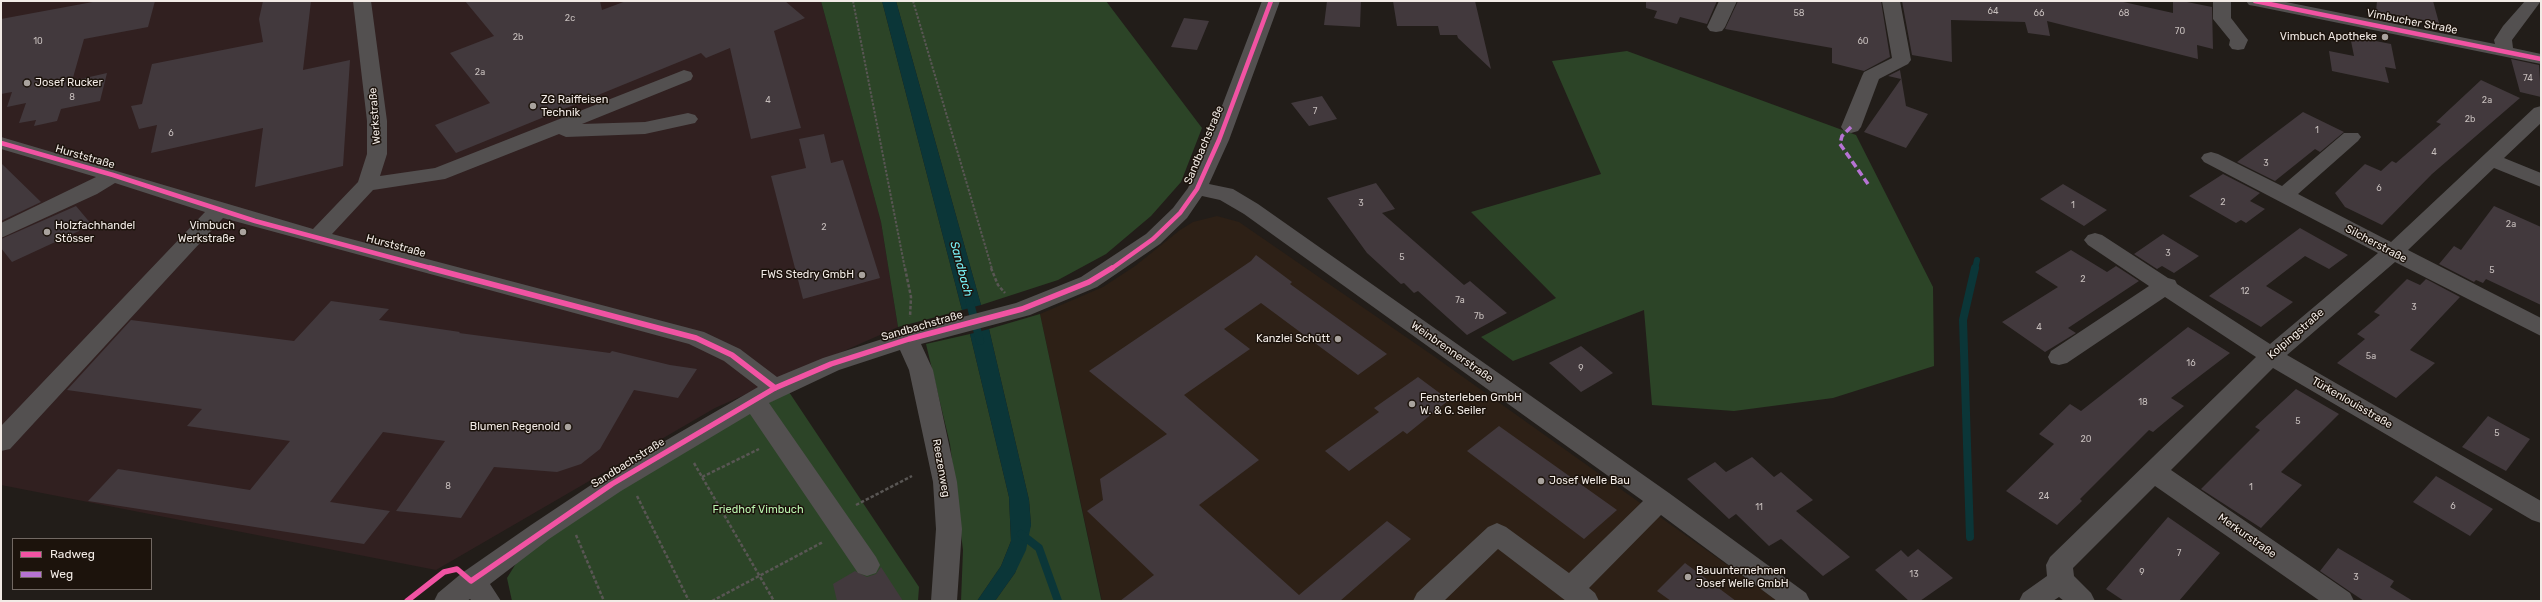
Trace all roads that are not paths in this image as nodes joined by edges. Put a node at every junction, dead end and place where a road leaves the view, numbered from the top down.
1 (362, 1) edge
2 (1271, 1) edge
3 (1891, 1) edge
4 (2222, 1) edge
5 (2255, 1) edge
6 (2534, 1) edge
7 (1704, 11) dead end
8 (1722, 14) edge
9 (2238, 45) dead end
10 (2505, 51) junction
11 (2541, 59) edge
12 (684, 76) dead end
13 (2541, 112) edge
14 (688, 119) dead end
15 (1850, 127) dead end
16 (547, 132) junction
17 (2351, 136) dead end
18 (1, 143) edge
19 (2211, 158) dead end
20 (2490, 158) junction
21 (113, 175) junction
22 (2541, 180) edge
23 (367, 184) junction
24 (1197, 189) junction
25 (2285, 195) junction
26 (220, 209) junction
27 (1, 231) edge
28 (319, 236) junction
29 (2095, 240) dead end
30 (2392, 253) junction
31 (2167, 286) junction
32 (2541, 328) edge
33 (909, 339) junction
34 (2271, 356) junction
35 (2059, 357) dead end
36 (775, 388) junction
37 (753, 399) junction
38 (1, 442) edge
39 (2153, 471) junction
40 (1660, 500) junction
41 (2541, 513) edge
42 (867, 565) dead end
43 (2060, 573) junction
44 (471, 581) junction
45 (1578, 595) edge
46 (447, 601) edge
47 (488, 601) edge
48 (944, 601) edge
49 (1426, 601) edge
50 (1796, 601) edge
51 (2032, 601) edge
52 (2082, 601) edge
53 (2342, 601) edge

1 - 23 street, Werkstraße
2 - 24 street, Sandbachstraße
3 - 15 street
4 - 9 street
5 - 10 street, Vimbucher Straße
6 - 10 street
7 - 8 street
10 - 11 street, Vimbucher Straße
12 - 16 street
13 - 20 street, Kolpingstraße
14 - 16 street
16 - 23 street
17 - 25 street
18 - 21 street, Hurststraße
19 - 25 street, Silcherstraße
20 - 22 street
20 - 30 street, Kolpingstraße
21 - 26 street, Hurststraße
21 - 27 street
23 - 28 street, Werkstraße
24 - 33 street, Sandbachstraße
24 - 40 street, Weinbrennerstraße
25 - 30 street, Silcherstraße
26 - 28 street, Hurststraße
26 - 38 street
28 - 36 street, Hurststraße
29 - 31 street, Türkenlouisstraße
30 - 32 street, Silcherstraße
30 - 34 street, Kolpingstraße
31 - 34 street, Türkenlouisstraße
31 - 35 street
33 - 36 street, Sandbachstraße
33 - 48 street, Reezenweg
34 - 39 street, Kolpingstraße
34 - 41 street, Türkenlouisstraße
36 - 37 street, Sandbachstraße
37 - 42 street
37 - 44 street, Sandbachstraße
39 - 43 street, Kolpingstraße
39 - 53 street, Merkurstraße
40 - 45 street
40 - 50 street, Weinbrennerstraße
43 - 51 street, Kolpingstraße
43 - 52 street
44 - 46 street, Sandbachstraße
44 - 47 street
45 - 49 street

